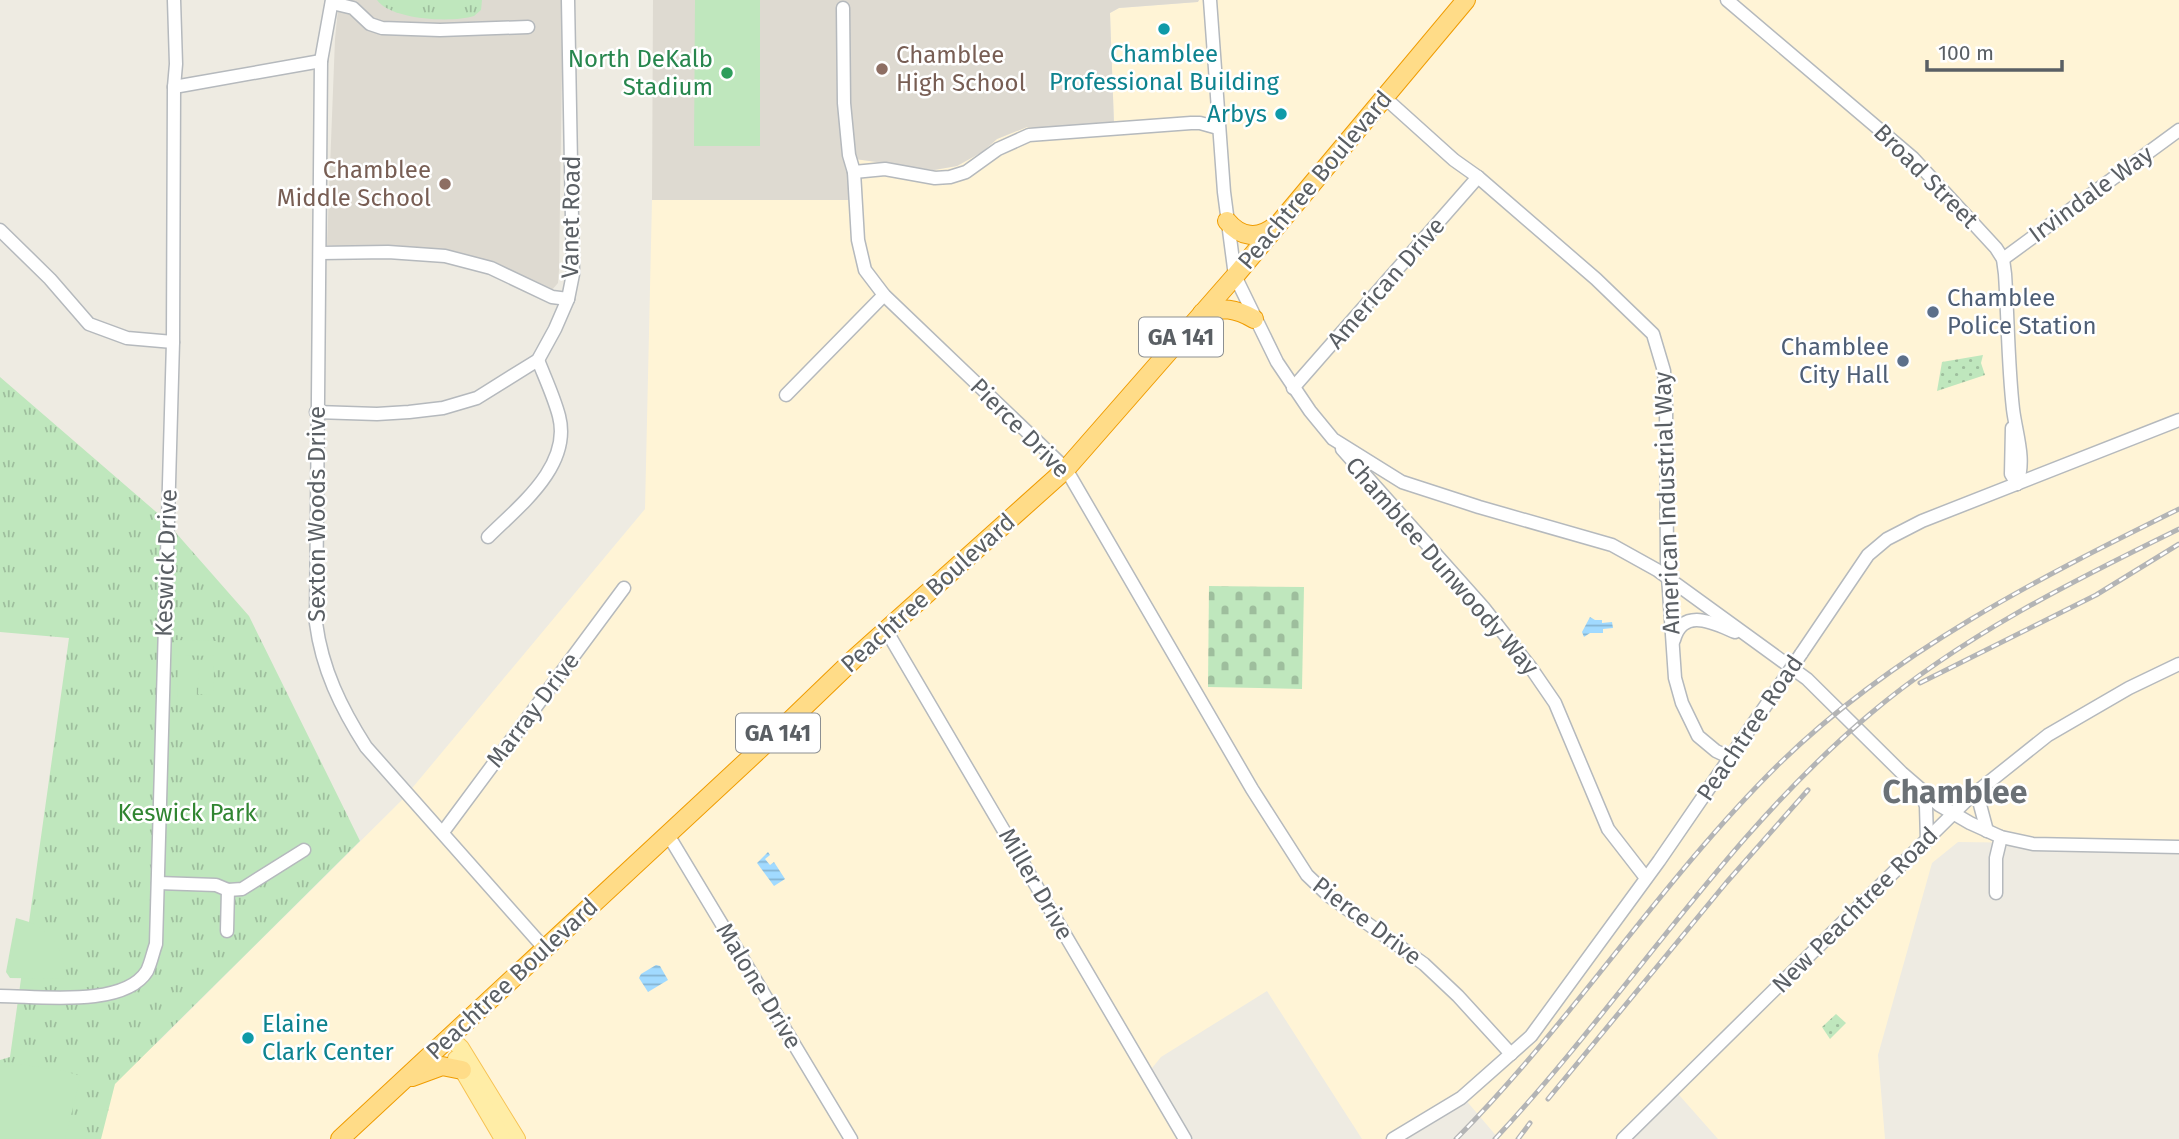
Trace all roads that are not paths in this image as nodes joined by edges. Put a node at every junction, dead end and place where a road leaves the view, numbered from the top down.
1 (174, 0) edge
2 (568, 0) edge
3 (1210, 0) edge
4 (1727, 0) edge
5 (332, 2) edge
6 (1460, 2) edge
7 (843, 8) dead end
8 (528, 27) dead end
9 (321, 61) junction
10 (174, 87) junction
11 (1384, 97) junction
12 (1217, 114) junction
13 (1200, 123) junction
14 (1218, 128) junction
15 (2176, 137) edge
16 (854, 172) junction
17 (1478, 177) junction
18 (1227, 221) junction
19 (1280, 222) junction
20 (0, 230) edge
21 (320, 253) junction
22 (2003, 259) junction
23 (1235, 276) junction
24 (884, 295) junction
25 (568, 299) junction
26 (1202, 313) junction
27 (1254, 319) junction
28 (173, 342) junction
29 (538, 360) junction
30 (1293, 388) junction
31 (786, 395) dead end
32 (316, 412) junction
33 (2179, 420) edge
34 (1334, 439) junction
35 (1066, 469) junction
36 (2017, 484) junction
37 (488, 537) dead end
38 (1668, 577) junction
39 (624, 588) dead end
40 (886, 630) junction
41 (1754, 640) junction
42 (1672, 647) junction
43 (2179, 664) edge
44 (1731, 758) junction
45 (1918, 788) junction
46 (1982, 788) junction
47 (1953, 814) junction
48 (1987, 831) junction
49 (443, 832) junction
50 (667, 833) junction
51 (2001, 836) junction
52 (1927, 841) junction
53 (2179, 847) edge
54 (304, 850) dead end
55 (1646, 878) junction
56 (158, 883) junction
57 (228, 890) junction
58 (1996, 893) dead end
59 (227, 931) dead end
60 (545, 949) junction
61 (0, 996) edge
62 (449, 1037) junction
63 (1511, 1054) junction
64 (462, 1070) junction
65 (402, 1080) junction
66 (340, 1139) edge
67 (503, 1139) edge
68 (517, 1139) edge
69 (851, 1139) edge
70 (1185, 1139) edge
71 (1394, 1139) edge
72 (1623, 1139) edge

1 - 10 street, Keswick Drive
2 - 25 street, Vanet Road
3 - 12 street, Chamblee Dunwoody Way
4 - 22 street, Broad Street
5 - 8 street
5 - 9 street, Sexton Woods Drive
6 - 11 highway, Peachtree Boulevard / GA 141
7 - 16 street, Pierce Drive
9 - 10 street
9 - 21 street, Sexton Woods Drive
10 - 28 street, Keswick Drive
11 - 17 street, American Industrial Way
11 - 19 highway, Peachtree Boulevard / GA 141
12 - 13 street
12 - 14 street, Chamblee Dunwoody Way
13 - 14 street
13 - 16 street
14 - 18 street, Chamblee Dunwoody Way
15 - 22 street, Irvindale Way
16 - 24 street, Pierce Drive
17 - 30 street, American Drive
17 - 38 street, American Industrial Way
18 - 19 highway
18 - 23 street, Chamblee Dunwoody Way
19 - 23 highway, Peachtree Boulevard / GA 141
20 - 28 street
21 - 25 street
21 - 32 street, Sexton Woods Drive
22 - 36 street
23 - 26 highway, Peachtree Boulevard / GA 141
23 - 27 street, Chamblee Dunwoody Way
24 - 31 street
24 - 35 street, Pierce Drive
25 - 29 street, Vanet Road
26 - 27 highway
26 - 35 highway, Peachtree Boulevard / GA 141
27 - 30 street, Chamblee Dunwoody Way
28 - 56 street, Keswick Drive
29 - 32 street, Vanet Road
29 - 37 street
30 - 34 street, Chamblee Dunwoody Way
32 - 49 street, Sexton Woods Drive
33 - 36 street, Peachtree Road
34 - 38 street
34 - 55 street, Chamblee Dunwoody Way
35 - 40 highway, Peachtree Boulevard / GA 141
35 - 63 street, Pierce Drive
36 - 44 street, Peachtree Road, bridge
38 - 41 street
38 - 42 street, American Industrial Way
39 - 49 street, Marray Drive
40 - 50 highway, Peachtree Boulevard / GA 141
40 - 70 street, Miller Drive
41 - 42 street
41 - 45 street
42 - 44 street, American Industrial Way
43 - 46 street, New Peachtree Road
44 - 55 street, Peachtree Road
45 - 47 street
45 - 52 street
46 - 47 street, New Peachtree Road
46 - 48 street
47 - 48 street
47 - 52 street, New Peachtree Road
48 - 51 street
49 - 60 street, Sexton Woods Drive
50 - 60 highway, Peachtree Boulevard / GA 141
50 - 69 street, Malone Drive
51 - 53 street
51 - 58 street
52 - 72 street, New Peachtree Road
54 - 57 street
55 - 63 street, Peachtree Road
56 - 57 street
56 - 61 street, Keswick Drive
57 - 59 street
60 - 62 highway, Peachtree Boulevard / GA 141
62 - 64 main road
62 - 65 highway, Peachtree Boulevard / GA 141
62 - 68 main road
63 - 71 street, Peachtree Road
64 - 65 highway
64 - 67 main road
65 - 66 highway, Peachtree Boulevard / GA 141

